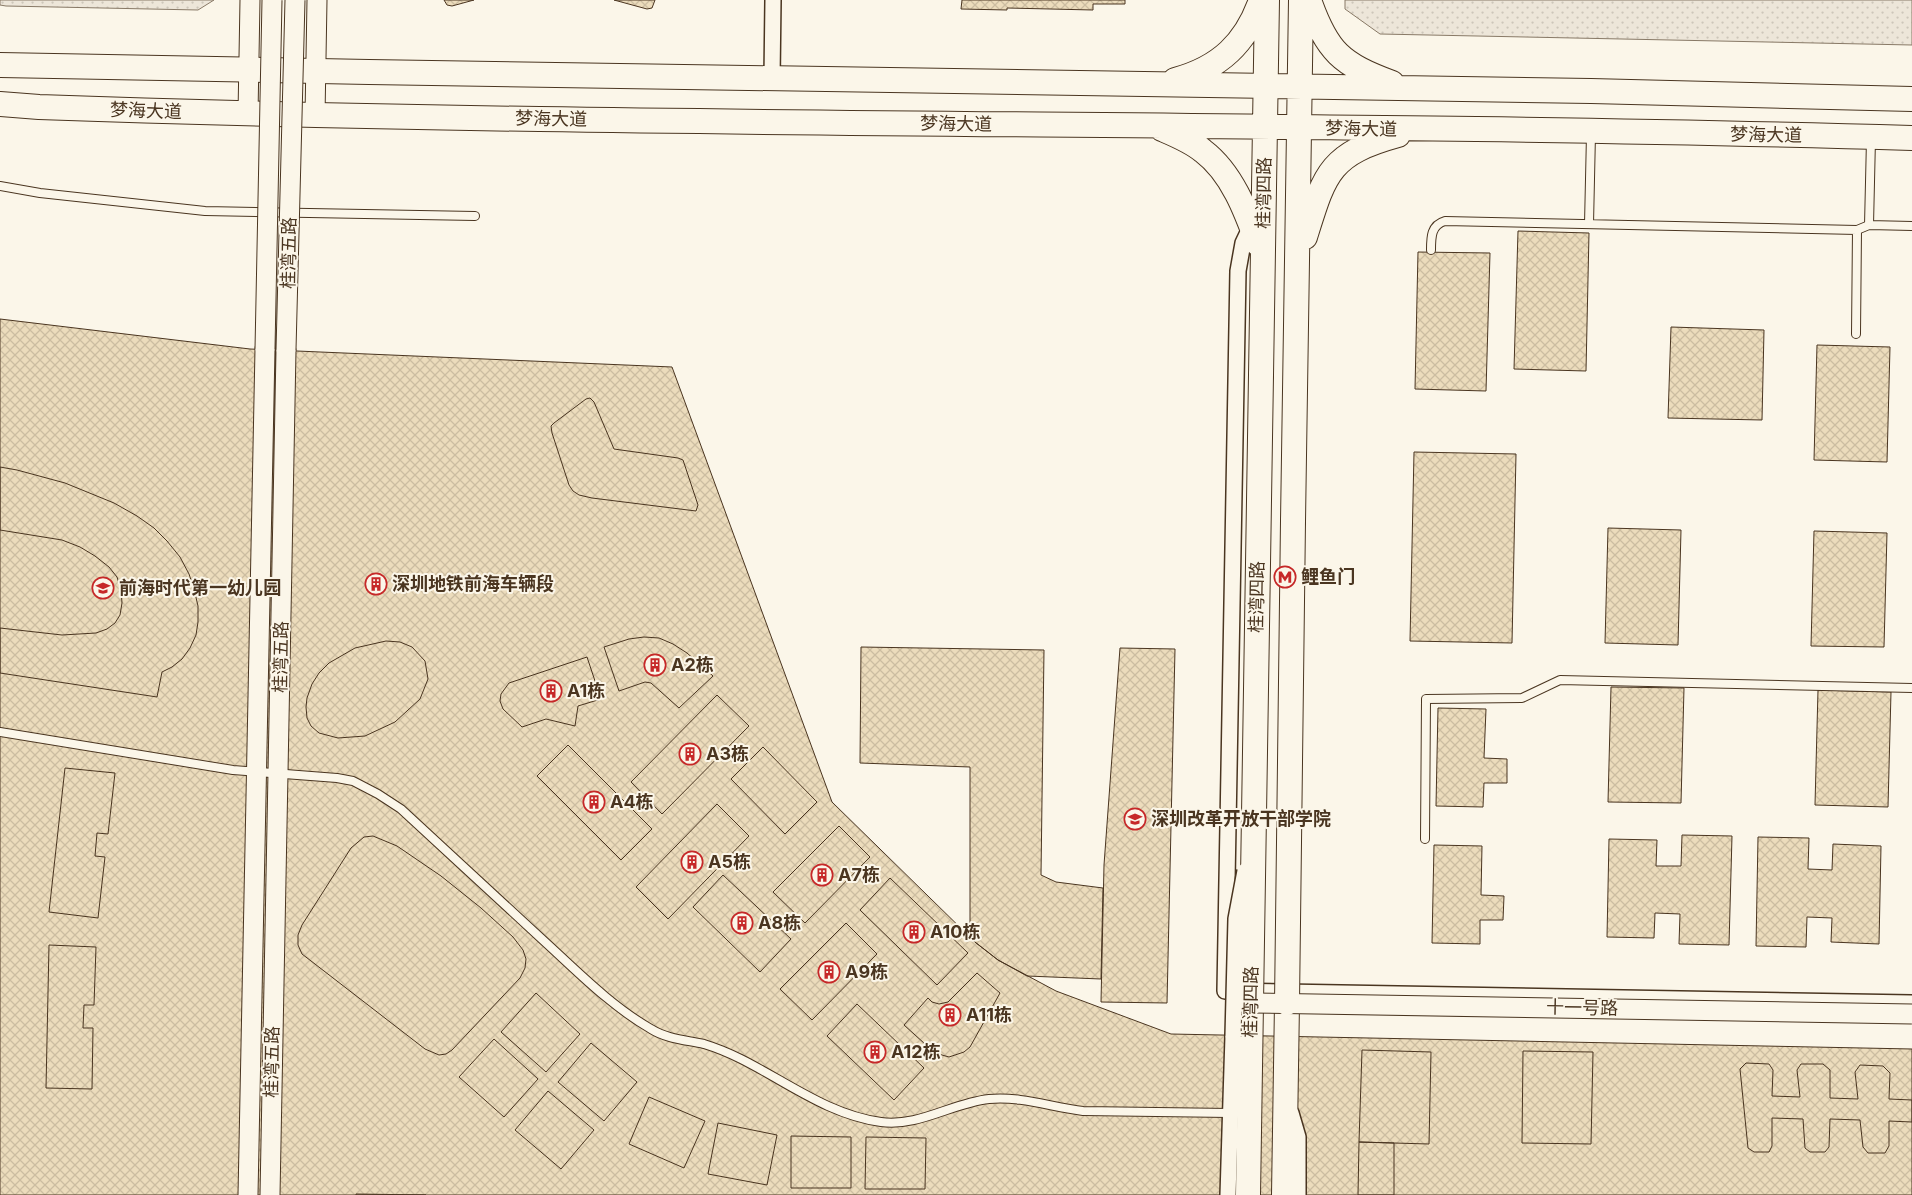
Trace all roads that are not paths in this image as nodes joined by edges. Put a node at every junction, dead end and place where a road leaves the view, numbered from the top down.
1 (250, 0) edge
2 (272, 0) edge
3 (295, 0) edge
4 (317, 0) edge
5 (774, 0) edge
6 (1261, 0) edge
7 (1268, 0) edge
8 (1301, 0) edge
9 (1309, 0) edge
10 (0, 65) edge
11 (248, 70) junction
12 (316, 71) junction
13 (772, 78) junction
14 (1156, 84) junction
15 (1265, 86) junction
16 (1299, 87) junction
17 (1408, 88) junction
18 (1912, 99) edge
19 (0, 104) edge
20 (248, 114) junction
21 (315, 116) junction
22 (1156, 126) junction
23 (1265, 127) junction
24 (1299, 128) junction
25 (1422, 129) junction
26 (1591, 132) junction
27 (1871, 137) junction
28 (1912, 138) edge
29 (0, 186) edge
30 (1263, 205) junction
31 (475, 216) dead end
32 (1589, 224) junction
33 (1251, 225) junction
34 (1869, 225) junction
35 (1912, 226) edge
36 (1858, 230) junction
37 (1431, 250) dead end
38 (1263, 255) junction
39 (1297, 260) junction
40 (1856, 334) dead end
41 (1912, 688) edge
42 (0, 732) edge
43 (257, 772) junction
44 (278, 773) junction
45 (1425, 839) dead end
46 (1242, 1002) junction
47 (1286, 1003) junction
48 (1912, 1003) edge
49 (1912, 1014) edge
50 (1242, 1036) junction
51 (1285, 1093) junction
52 (1230, 1114) junction
53 (248, 1195) edge
54 (270, 1195) edge
55 (1228, 1195) edge
56 (1248, 1195) edge
57 (1284, 1195) edge
58 (1298, 1195) edge

1 - 11 street
2 - 43 street, 桂湾五路, bridge
3 - 44 street, 桂湾五路, bridge
4 - 12 street
5 - 13 street
6 - 14 main road
7 - 15 main road, 桂湾四路
8 - 16 main road, 桂湾四路
9 - 17 main road
10 - 11 main road
11 - 12 main road
11 - 20 street
12 - 13 main road
12 - 21 street
13 - 14 main road
14 - 15 main road
15 - 16 main road
15 - 23 main road, 桂湾四路
16 - 17 main road
16 - 24 main road, 桂湾四路
17 - 18 main road
19 - 20 main road, 梦海大道
20 - 21 main road, 梦海大道
21 - 22 main road, 梦海大道
22 - 23 main road, 梦海大道
22 - 33 main road
23 - 24 main road, 梦海大道
23 - 30 main road, 桂湾四路
24 - 25 main road, 梦海大道
24 - 39 main road, 桂湾四路
25 - 26 main road, 梦海大道
25 - 39 main road
26 - 27 main road, 梦海大道
26 - 32 lane
27 - 28 main road, 梦海大道
27 - 34 lane
29 - 31 lane
30 - 33 street
30 - 38 main road, 桂湾四路
32 - 36 lane
32 - 37 lane
33 - 38 main road
33 - 48 street
34 - 35 lane
34 - 36 lane
36 - 40 lane
38 - 46 main road, 桂湾四路, bridge
39 - 47 main road, 桂湾四路, bridge
41 - 45 lane
42 - 43 lane
43 - 44 lane
43 - 53 street, 桂湾五路
44 - 52 lane
44 - 54 street, 桂湾五路
46 - 47 street, 十一号路, bridge
46 - 50 main road, 桂湾四路
47 - 49 street, 十一号路, bridge
47 - 51 main road, 桂湾四路
50 - 52 street
50 - 56 main road, 桂湾四路
51 - 57 main road, 桂湾四路
51 - 58 street
52 - 55 street

